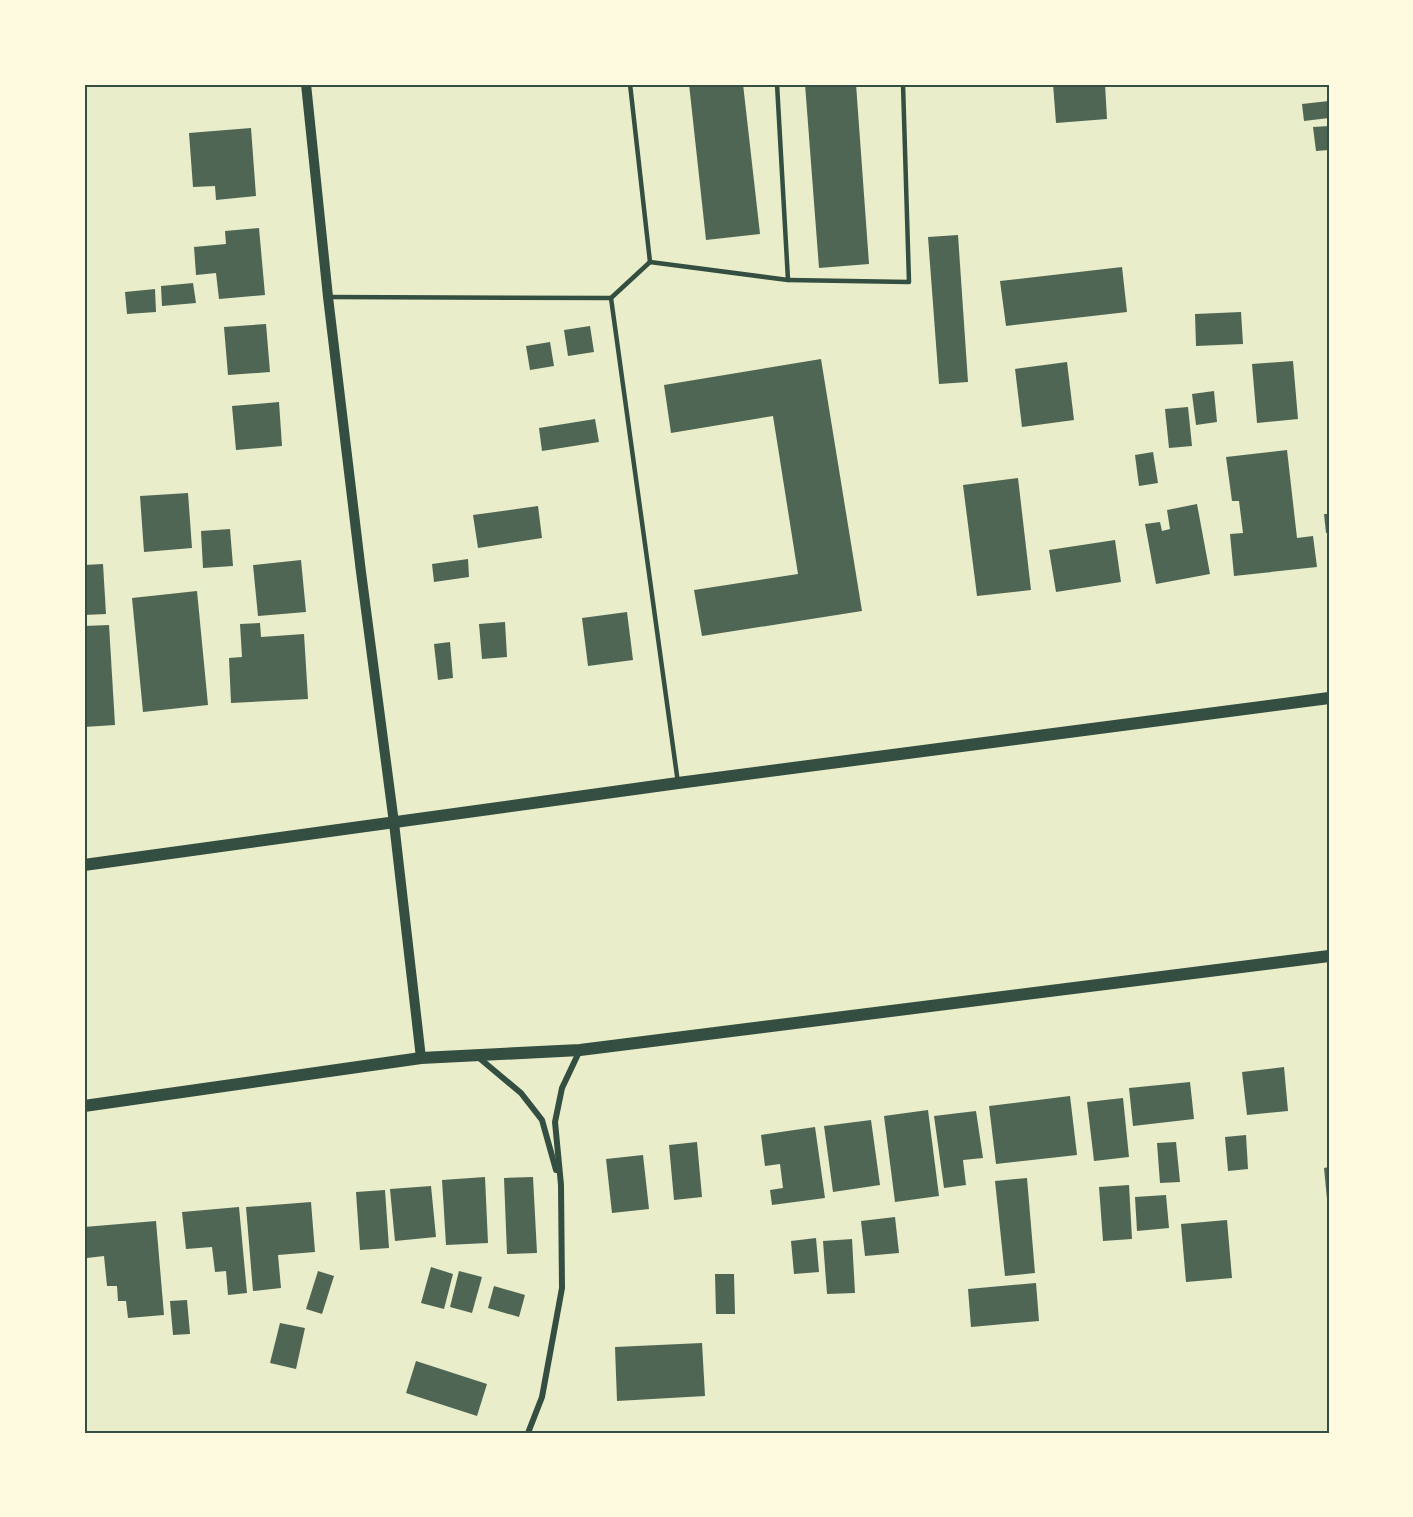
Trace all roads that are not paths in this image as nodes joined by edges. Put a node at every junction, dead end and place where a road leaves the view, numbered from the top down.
1 (306, 84) edge
2 (630, 84) edge
3 (777, 84) edge
4 (903, 84) edge
5 (650, 262) junction
6 (788, 280) junction
7 (328, 297) junction
8 (611, 298) junction
9 (1329, 698) edge
10 (678, 783) junction
11 (393, 823) junction
12 (84, 865) edge
13 (1329, 956) edge
14 (580, 1050) junction
15 (475, 1055) junction
16 (421, 1058) junction
17 (84, 1106) edge
18 (561, 1185) junction
19 (528, 1433) edge

1 - 7 street
2 - 5 lane
3 - 6 lane
4 - 6 lane
5 - 6 lane
5 - 8 lane
7 - 8 lane
7 - 11 street
8 - 10 lane
9 - 10 main road
10 - 11 main road
11 - 12 main road
11 - 16 street
13 - 14 main road
14 - 15 main road
14 - 18 street
15 - 16 main road
15 - 18 street
16 - 17 main road
18 - 19 street

